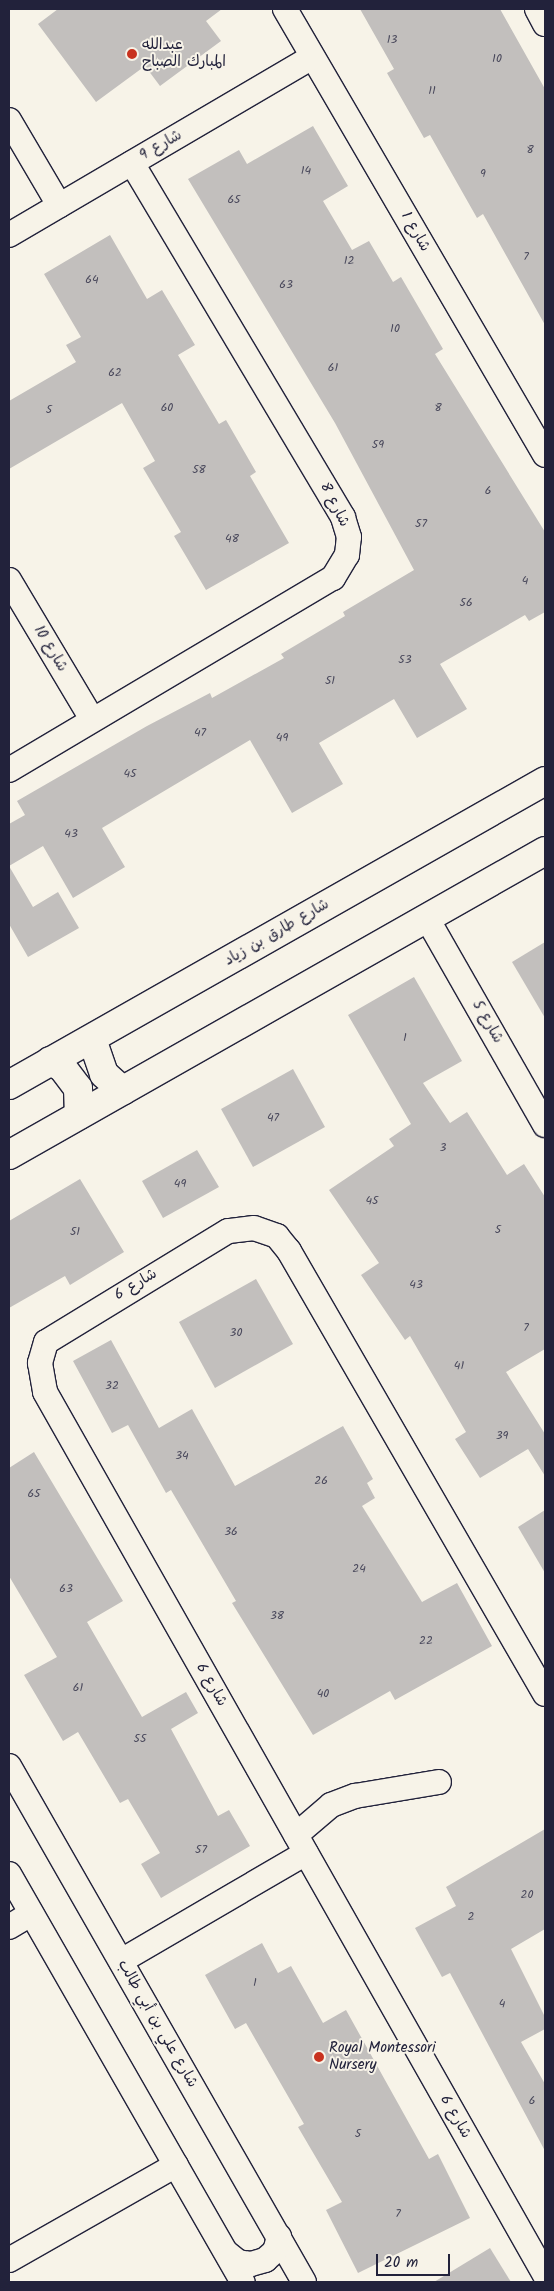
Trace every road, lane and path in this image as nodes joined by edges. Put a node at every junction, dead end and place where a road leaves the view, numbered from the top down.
1 (285, 9) edge
2 (536, 9) edge
3 (545, 24) edge
4 (312, 57) junction
5 (9, 120) edge
6 (132, 163) junction
7 (59, 206) junction
8 (9, 234) edge
9 (545, 455) edge
10 (9, 580) edge
11 (92, 719) junction
12 (9, 770) edge
13 (545, 781) edge
14 (545, 851) edge
15 (428, 920) junction
16 (92, 1039) junction
17 (50, 1061) junction
18 (9, 1086) edge
19 (123, 1091) junction
20 (542, 1109) edge
21 (79, 1115) junction
22 (9, 1155) edge
23 (545, 1694) edge
24 (9, 1766) edge
25 (439, 1782) dead end
26 (301, 1844) junction
27 (9, 1874) edge
28 (31, 1914) junction
29 (9, 1927) edge
30 (121, 1961) junction
31 (176, 2165) junction
32 (279, 2237) junction
33 (227, 2253) junction
34 (9, 2260) edge
35 (545, 2276) edge
36 (243, 2282) edge
37 (304, 2282) edge

1 - 4 street, شارع 1
2 - 3 street
4 - 6 street, شارع 9
4 - 9 street, شارع 1
5 - 7 street
6 - 7 street, شارع 9
6 - 11 street, شارع 8
7 - 8 street, شارع 9
10 - 11 street, شارع 10
11 - 12 street, شارع 8
13 - 16 main road, شارع طارق بن زياد
14 - 15 main road
15 - 19 main road
15 - 20 street, شارع 5
16 - 17 main road, شارع طارق بن زياد
16 - 19 main road
17 - 18 main road, شارع طارق بن زياد
17 - 21 main road
19 - 21 main road
21 - 22 main road
23 - 26 street, شارع 6
24 - 30 street, شارع علي بن أبي طالب
25 - 26 street
26 - 30 street
26 - 35 street, شارع 6
27 - 28 street
28 - 29 street
28 - 31 street
30 - 32 street, شارع علي بن أبي طالب
31 - 33 street
31 - 34 street
32 - 33 street
32 - 37 street, شارع علي بن أبي طالب
33 - 36 street

